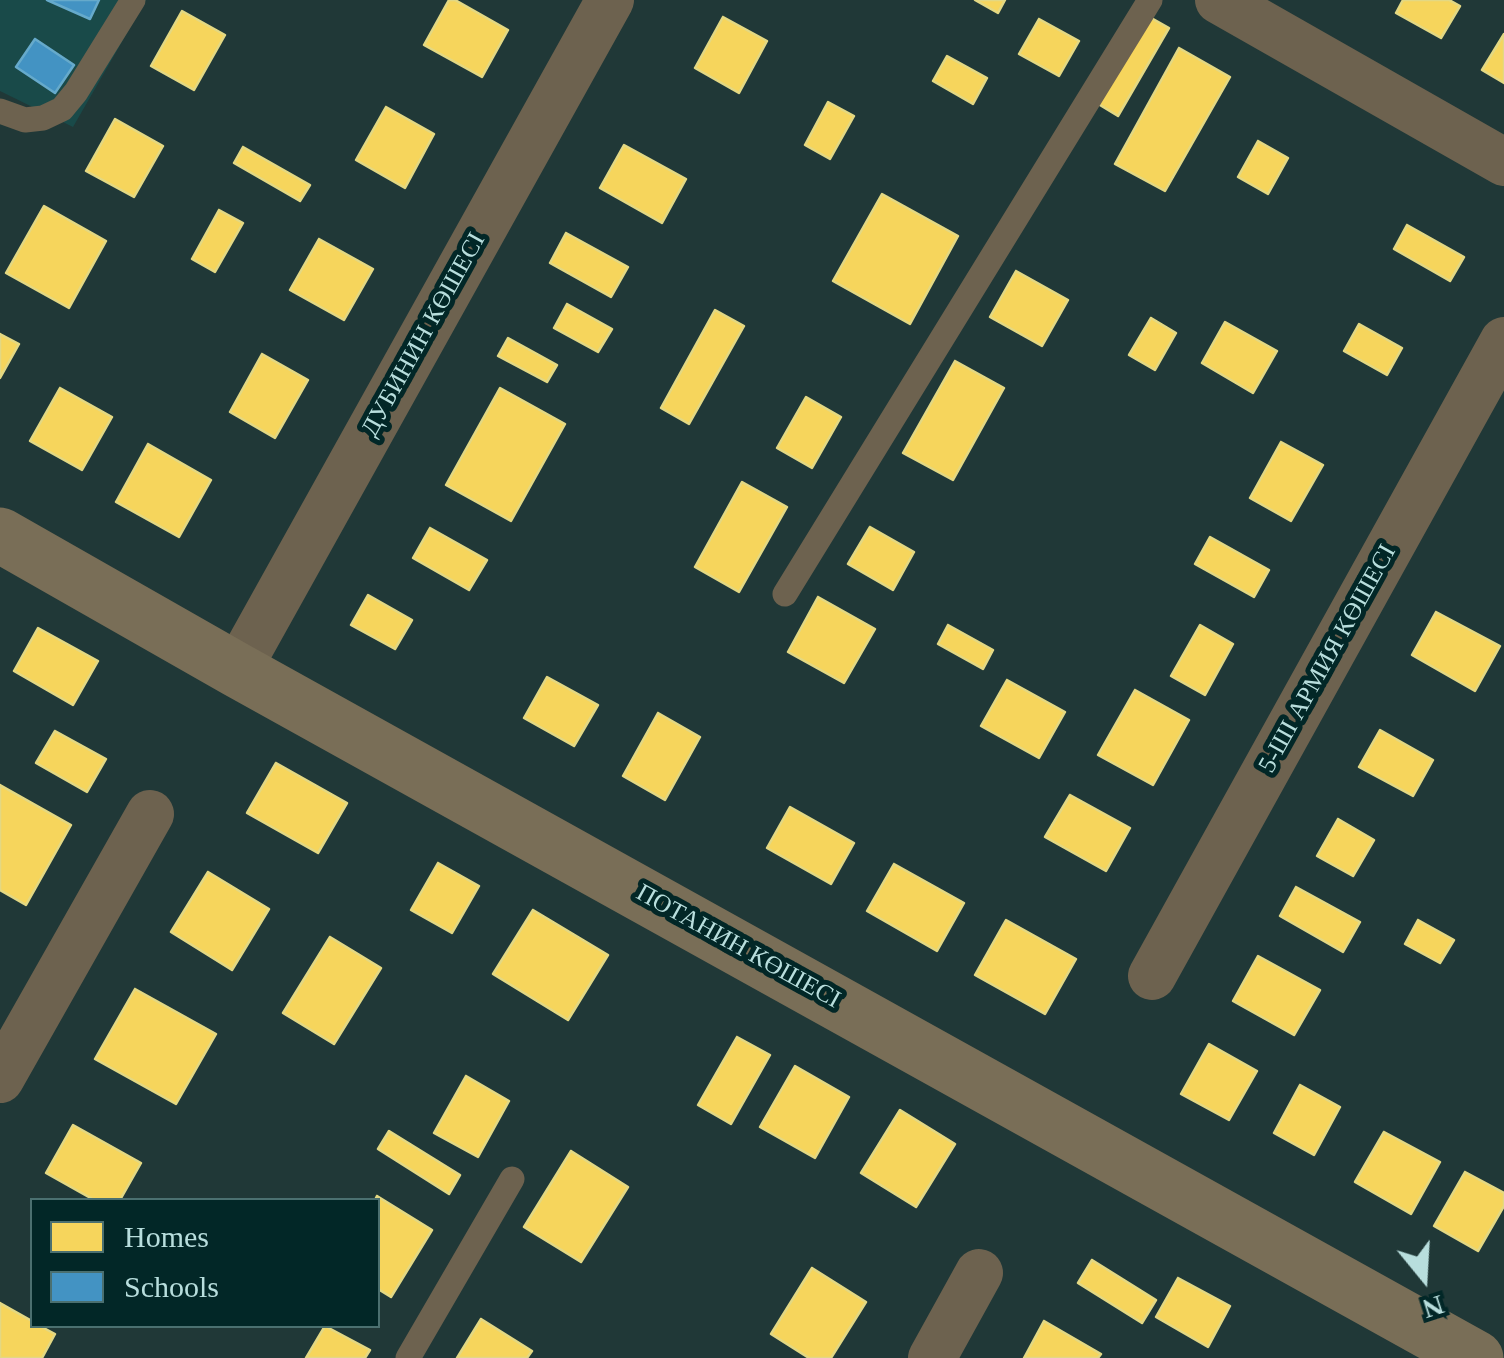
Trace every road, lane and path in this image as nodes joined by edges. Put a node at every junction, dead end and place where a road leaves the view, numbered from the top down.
1 (133, 0) edge
2 (610, 0) edge
3 (1150, 0) edge
4 (1219, 0) edge
5 (0, 112) edge
6 (1504, 162) edge
7 (1504, 341) edge
8 (0, 535) edge
9 (785, 594) dead end
10 (237, 670) junction
11 (150, 814) dead end
12 (1152, 976) dead end
13 (0, 1079) edge
14 (512, 1180) dead end
15 (979, 1273) dead end
16 (408, 1358) edge
17 (932, 1358) edge
18 (1476, 1358) edge

1 - 5 lane
2 - 10 street, ДУБИНИН КӨШЕСІ
3 - 9 lane
4 - 6 street
7 - 12 street, 5-ШІ АРМИЯ КӨШЕСІ
8 - 10 main road, ПОТАНИН КӨШЕСІ
10 - 18 main road, ПОТАНИН КӨШЕСІ
11 - 13 street
14 - 16 lane
15 - 17 street

